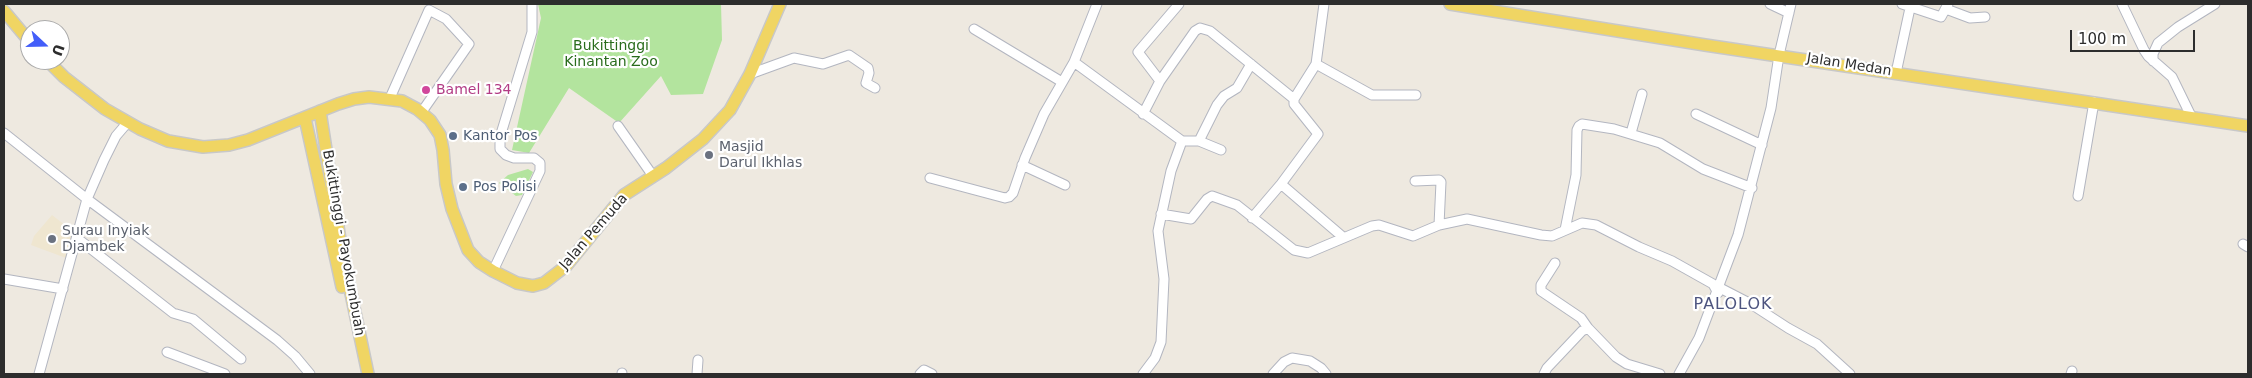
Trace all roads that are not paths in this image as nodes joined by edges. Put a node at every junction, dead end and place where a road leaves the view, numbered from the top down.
1 (532, 4) edge
2 (780, 4) edge
3 (1097, 4) edge
4 (1179, 4) edge
5 (1324, 4) edge
6 (1450, 4) edge
7 (1770, 4) edge
8 (2122, 4) edge
9 (2216, 4) edge
10 (1906, 6) edge
11 (1947, 6) edge
12 (1790, 8) edge
13 (1985, 16) dead end
14 (6, 17) edge
15 (974, 29) dead end
16 (20, 32) edge
17 (1779, 55) junction
18 (2154, 61) junction
19 (1074, 62) junction
20 (1251, 64) junction
21 (1316, 64) junction
22 (58, 70) edge
23 (1896, 73) junction
24 (750, 74) junction
25 (1160, 81) junction
26 (1062, 82) junction
27 (875, 88) dead end
28 (1642, 94) dead end
29 (1416, 95) dead end
30 (390, 98) junction
31 (1294, 99) junction
32 (2094, 102) junction
33 (320, 111) junction
34 (421, 113) junction
35 (1143, 114) junction
36 (1696, 114) dead end
37 (305, 118) junction
38 (2192, 118) junction
39 (128, 122) junction
40 (618, 126) dead end
41 (2248, 126) edge
42 (4, 133) edge
43 (1631, 133) junction
44 (1182, 141) junction
45 (1199, 141) junction
46 (1762, 145) junction
47 (1222, 150) dead end
48 (1022, 165) junction
49 (653, 176) junction
50 (930, 178) dead end
51 (1415, 181) dead end
52 (1282, 184) junction
53 (1065, 185) dead end
54 (1752, 188) junction
55 (2078, 196) dead end
56 (88, 199) junction
57 (1161, 214) junction
58 (1252, 218) junction
59 (1439, 225) junction
60 (1565, 230) junction
61 (77, 238) junction
62 (1344, 238) junction
63 (1555, 264) dead end
64 (493, 271) junction
65 (4, 279) edge
66 (63, 288) junction
67 (1719, 291) junction
68 (1588, 328) junction
69 (167, 352) dead end
70 (241, 359) dead end
71 (698, 360) dead end
72 (39, 374) edge
73 (225, 374) edge
74 (310, 374) edge
75 (361, 374) edge
76 (368, 374) edge
77 (697, 374) edge
78 (920, 374) edge
79 (932, 374) edge
80 (1143, 374) edge
81 (1274, 374) edge
82 (1326, 374) edge
83 (1544, 374) edge
84 (1660, 374) edge
85 (1679, 374) edge
86 (1850, 374) edge

1 - 64 street
2 - 24 main road, Jalan Pemuda
3 - 19 street
4 - 25 street
5 - 21 street
6 - 17 main road, Jalan Medan
7 - 12 street
8 - 18 street
9 - 18 street
10 - 11 street
10 - 23 street
11 - 13 street
12 - 17 street
14 - 16 main road
15 - 26 street
17 - 23 main road, Jalan Medan
17 - 46 street
18 - 38 street
19 - 26 street
19 - 35 street
20 - 25 street
20 - 31 street
20 - 45 street
21 - 29 street
21 - 31 street
22 - 39 main road, Jalan Pemuda
23 - 32 main road, Jalan Medan
24 - 27 street
24 - 49 main road, Jalan Pemuda
25 - 35 street
26 - 48 street
28 - 43 street
30 - 33 main road, Jalan Pemuda
30 - 34 main road, Jalan Pemuda
30 - 34 street
31 - 52 street
32 - 38 main road, Jalan Medan
32 - 55 street
33 - 37 main road, Jalan Pemuda
33 - 76 main road, Bukittinggi - Payokumbuah
34 - 64 main road, Jalan Pemuda
35 - 44 street
36 - 46 street
37 - 39 main road, Jalan Pemuda
37 - 75 main road
38 - 41 main road, Jalan Medan
39 - 56 street
40 - 49 street
42 - 56 street
43 - 54 street
43 - 60 street
44 - 45 street
44 - 57 street
45 - 47 street
46 - 54 street
48 - 50 street
48 - 53 street
49 - 64 main road, Jalan Pemuda
51 - 59 street
52 - 58 street
52 - 62 street
54 - 67 street
56 - 61 street
56 - 74 street
57 - 58 street
57 - 80 street
58 - 62 street
59 - 60 street
59 - 62 street
60 - 67 street
61 - 66 street
61 - 70 street
63 - 68 street
65 - 66 street
66 - 72 street
67 - 85 street
67 - 86 street
68 - 83 street
68 - 84 street
69 - 73 street
71 - 77 street
78 - 79 street
81 - 82 street

